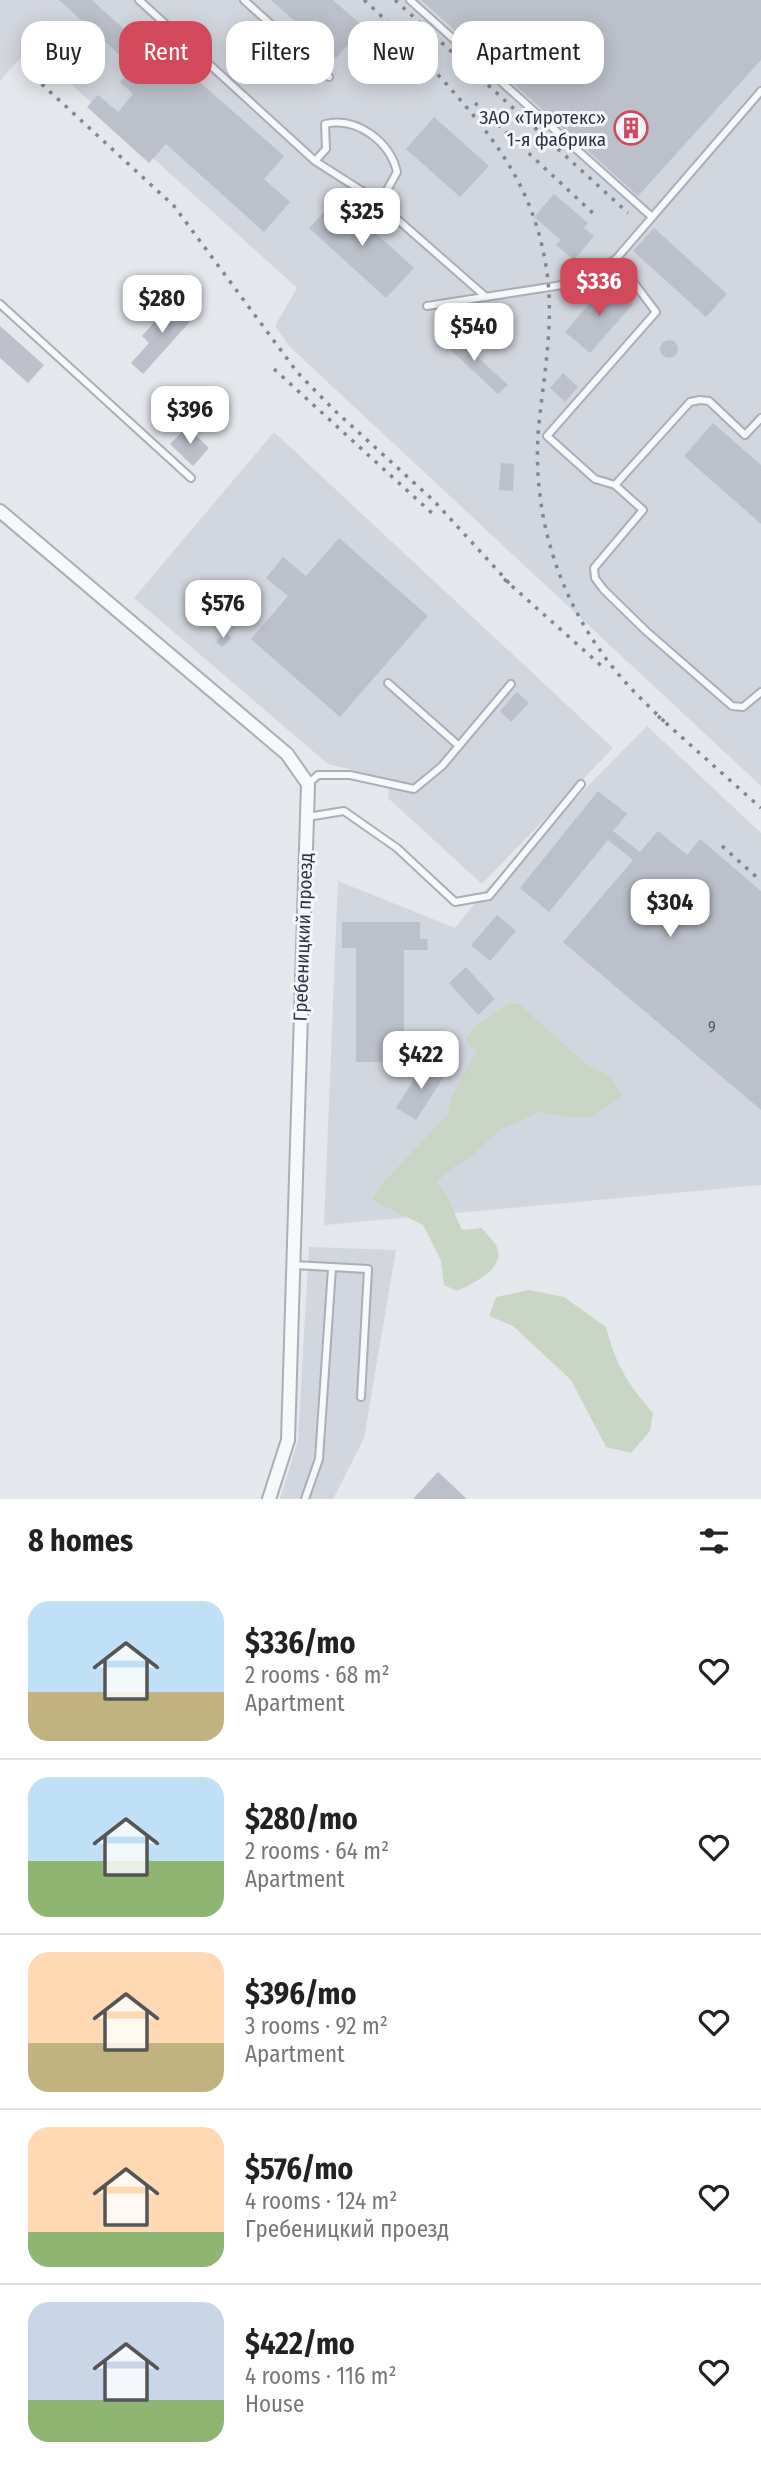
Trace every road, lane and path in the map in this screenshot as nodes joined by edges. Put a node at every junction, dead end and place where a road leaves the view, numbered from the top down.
1 (139, 0) edge
2 (244, 0) edge
3 (410, 0) edge
4 (267, 21) edge
5 (761, 91) edge
6 (315, 161) junction
7 (373, 198) junction
8 (652, 217) junction
9 (616, 259) junction
10 (485, 297) junction
11 (0, 304) edge
12 (427, 306) dead end
13 (761, 418) edge
14 (191, 478) dead end
15 (615, 485) junction
16 (0, 510) edge
17 (388, 684) dead end
18 (511, 684) dead end
19 (761, 692) edge
20 (459, 746) junction
21 (581, 783) dead end
22 (308, 784) junction
23 (307, 817) junction
24 (294, 1265) junction
25 (332, 1268) junction
26 (360, 1397) dead end
27 (269, 1499) edge
28 (305, 1499) edge

1 - 6 lane
2 - 4 lane
3 - 8 lane
5 - 8 lane
6 - 7 lane
6 - 7 lane
7 - 10 lane
8 - 9 lane
9 - 10 lane
9 - 15 lane
10 - 12 lane
11 - 14 lane
13 - 15 lane
15 - 19 lane
16 - 22 street
17 - 20 lane
18 - 20 lane
20 - 22 lane
21 - 23 lane
22 - 23 street, Гребеницкий проезд
23 - 24 street, Гребеницкий проезд
24 - 25 lane
24 - 27 street, Гребеницкий проезд
25 - 26 lane
25 - 28 lane

